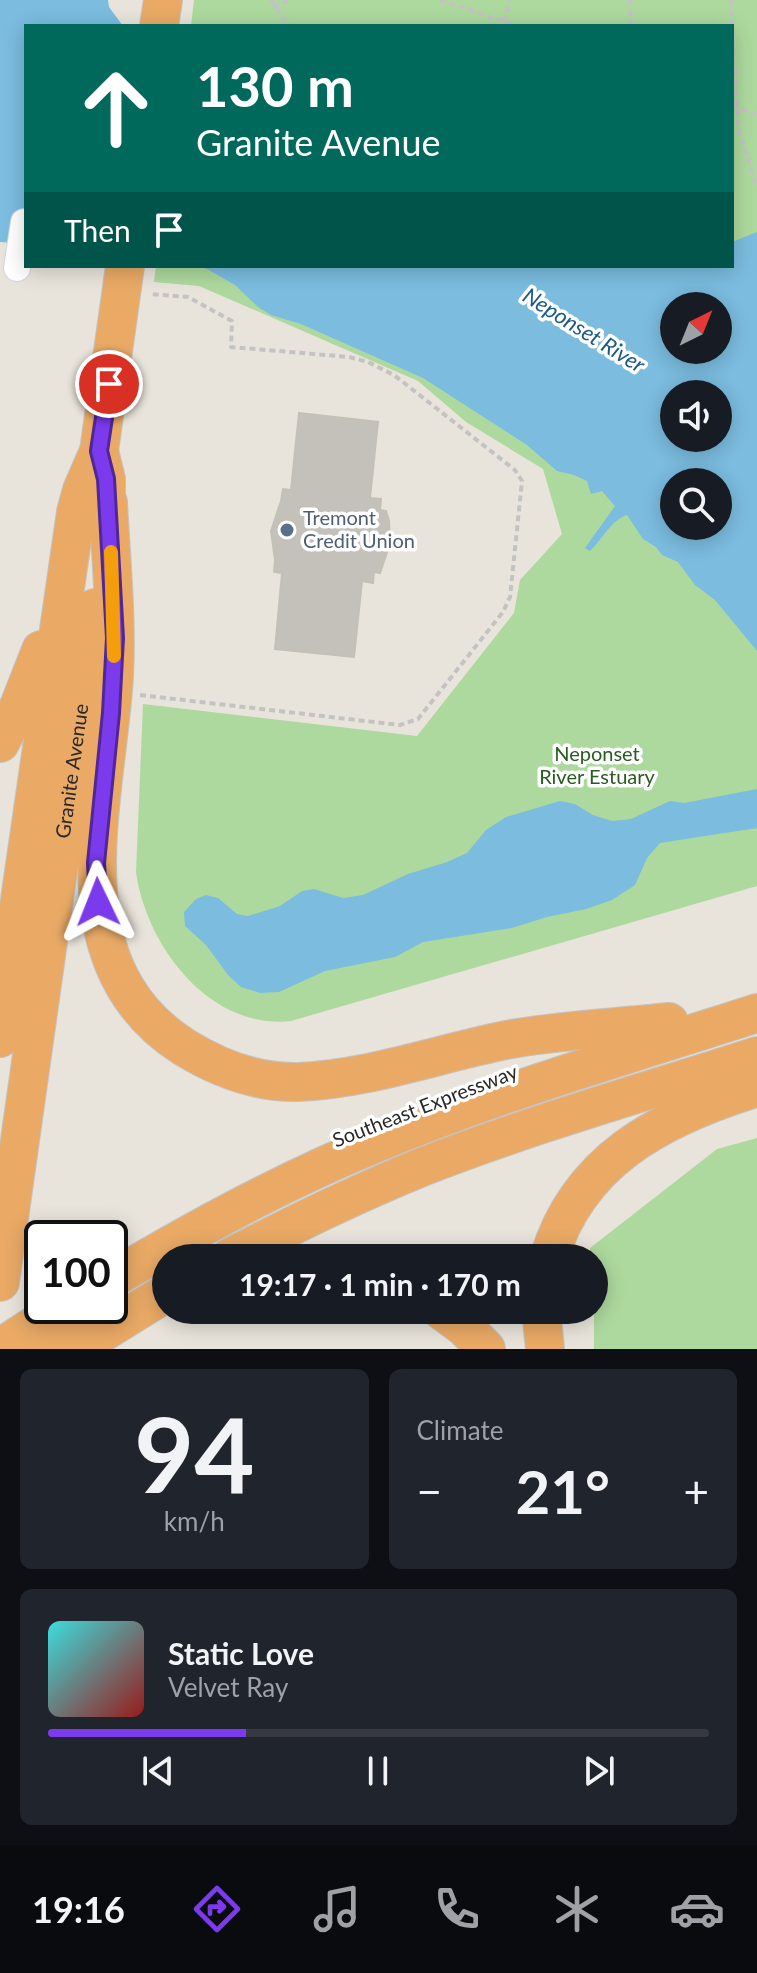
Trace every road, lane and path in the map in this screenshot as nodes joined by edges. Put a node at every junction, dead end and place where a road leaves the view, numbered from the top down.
1 (163, 0) edge
2 (271, 0) edge
3 (289, 0) edge
4 (440, 0) edge
5 (510, 0) edge
6 (630, 0) edge
7 (731, 0) edge
8 (273, 7) junction
9 (504, 21) junction
10 (159, 24) edge
11 (291, 24) edge
12 (512, 24) edge
13 (631, 24) edge
14 (732, 24) edge
15 (734, 106) edge
16 (757, 115) edge
17 (757, 188) edge
18 (24, 222) edge
19 (17, 268) dead end
20 (136, 280) edge
21 (99, 451) junction
22 (108, 502) junction
23 (67, 571) junction
24 (113, 685) junction
25 (0, 743) edge
26 (757, 993) edge
27 (757, 1013) edge
28 (669, 1022) junction
29 (757, 1036) edge
30 (0, 1038) edge
31 (757, 1056) edge
32 (757, 1084) edge
33 (217, 1244) edge
34 (257, 1244) edge
35 (555, 1244) edge
36 (128, 1247) edge
37 (0, 1282) edge
38 (128, 1288) edge
39 (152, 1295) edge
40 (128, 1302) edge
41 (24, 1312) edge
42 (66, 1324) edge
43 (78, 1324) edge
44 (460, 1324) edge
45 (542, 1324) edge
46 (0, 1329) edge
47 (0, 1348) edge
48 (42, 1349) edge
49 (486, 1349) edge
50 (545, 1349) edge

1 - 10 highway
2 - 8 path
3 - 8 path
4 - 9 path
5 - 9 path
6 - 13 path
7 - 14 path
8 - 11 path
9 - 12 path
15 - 16 path
15 - 17 path
18 - 19 lane
20 - 21 highway, Granite Avenue
20 - 24 path
21 - 22 highway, Granite Avenue
21 - 23 highway, Granite Avenue
22 - 24 highway
22 - 37 highway, Granite Avenue
23 - 25 highway
23 - 30 highway, Granite Avenue
24 - 28 highway
26 - 28 highway, Southeast Expressway
27 - 38 highway
28 - 36 highway, Southeast Expressway
29 - 33 highway
31 - 34 highway
32 - 35 highway
39 - 40 highway
41 - 46 highway
42 - 47 highway
43 - 48 highway
44 - 49 highway
45 - 50 highway

